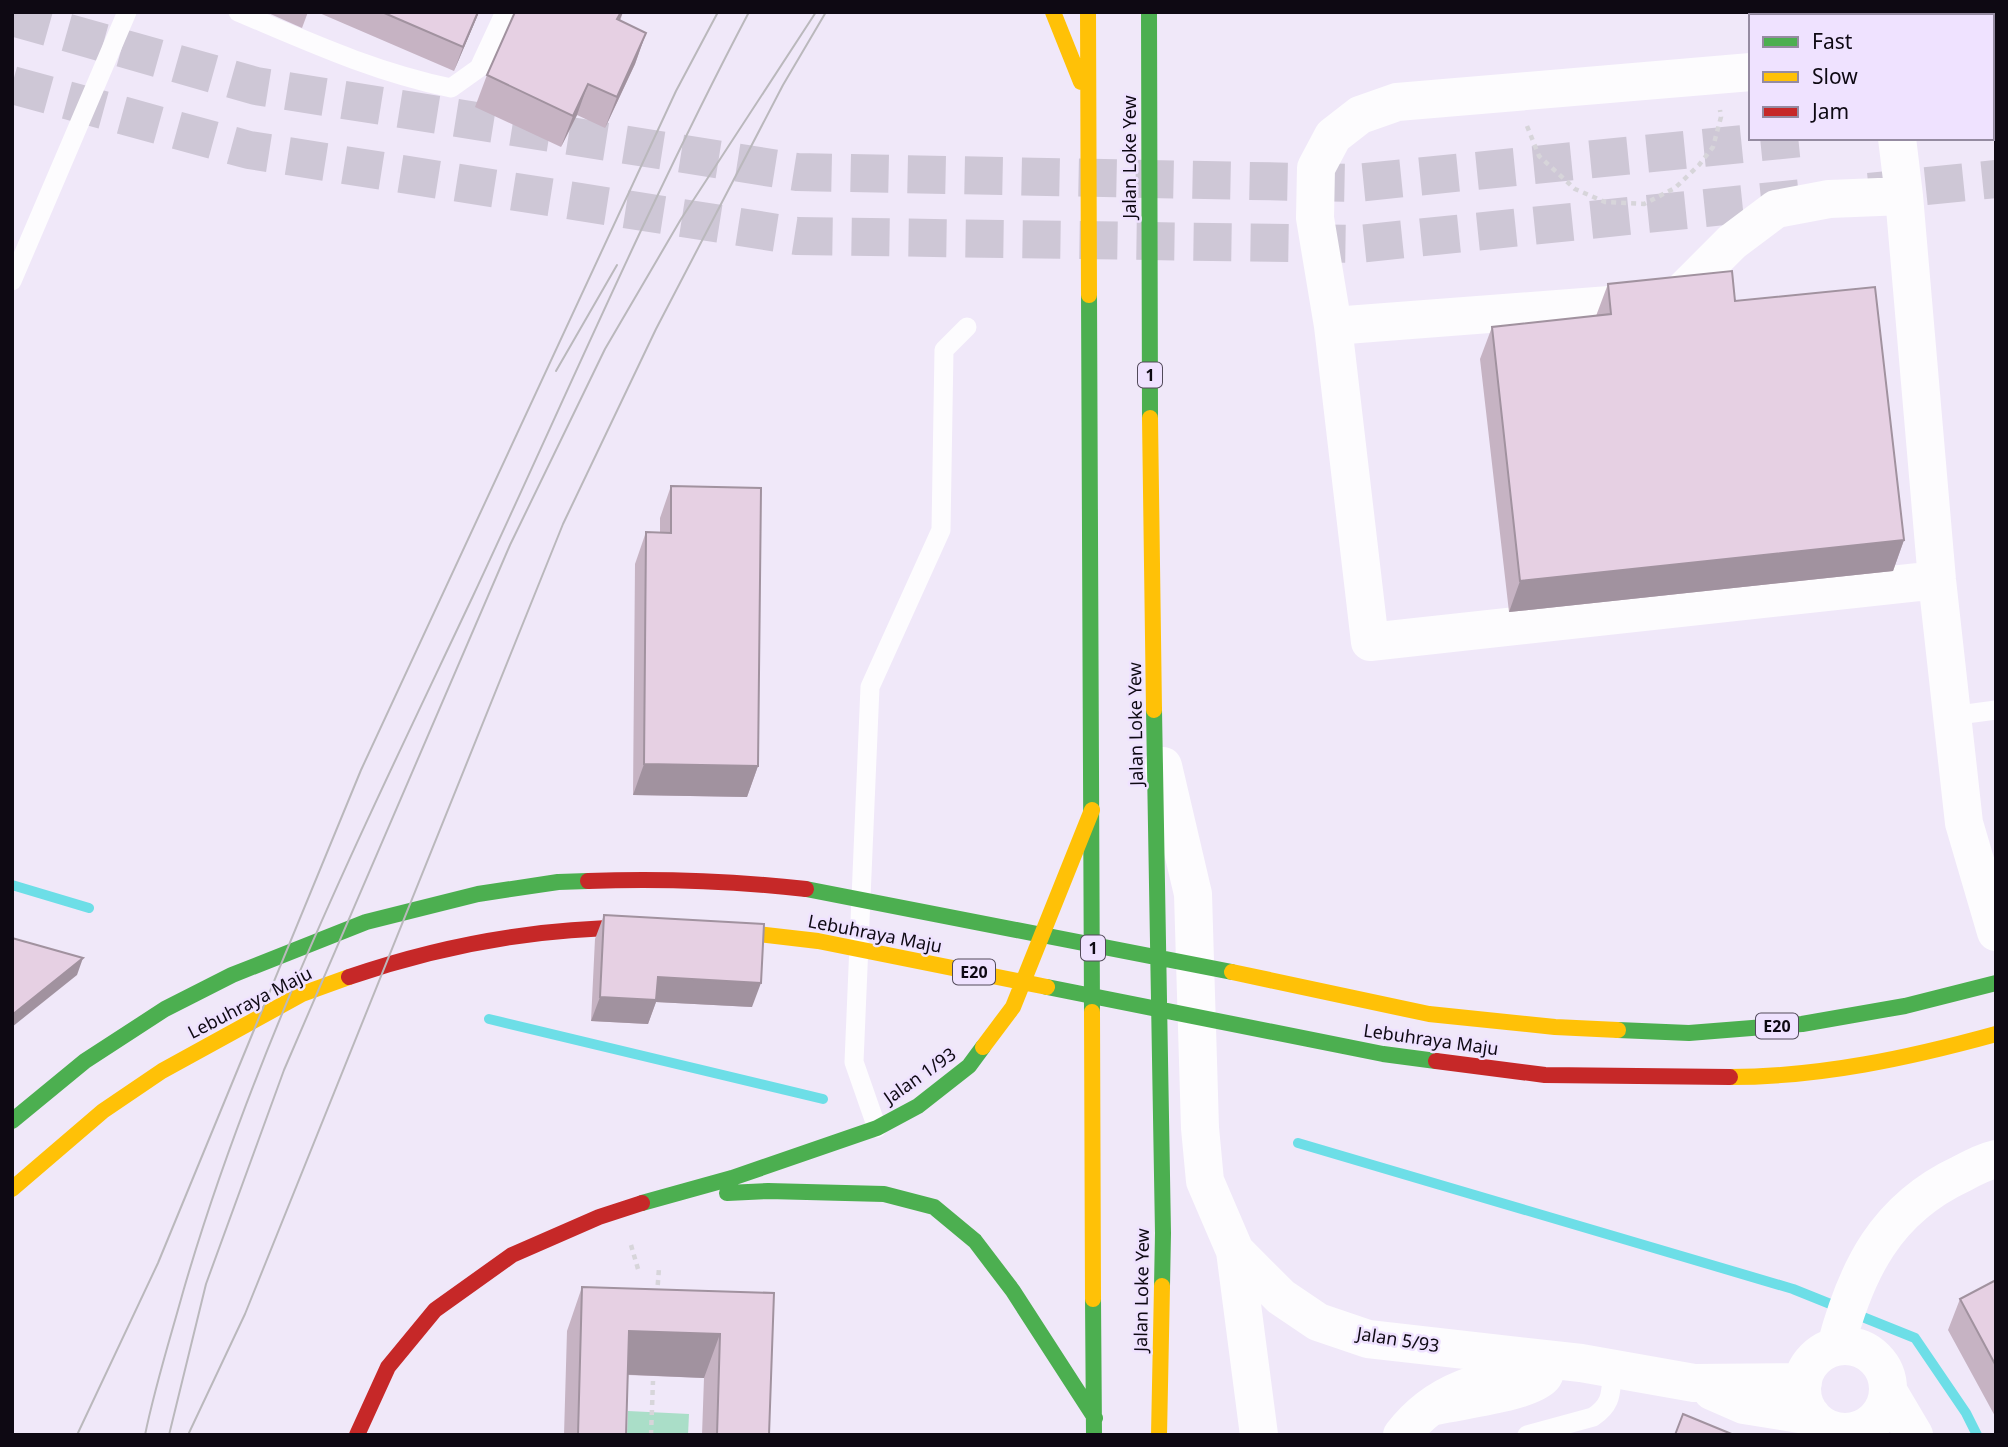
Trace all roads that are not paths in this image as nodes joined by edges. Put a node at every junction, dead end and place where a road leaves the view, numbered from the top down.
1 (127, 12) edge
2 (238, 12) edge
3 (505, 12) edge
4 (1053, 12) edge
5 (1088, 12) edge
6 (1149, 12) edge
7 (1733, 73) edge
8 (1089, 100) junction
9 (1897, 140) edge
10 (1904, 196) junction
11 (12, 279) edge
12 (1334, 326) junction
13 (967, 327) dead end
14 (1937, 580) junction
15 (1996, 710) edge
16 (1951, 716) junction
17 (1156, 737) junction
18 (1092, 808) junction
19 (663, 928) edge
20 (704, 929) edge
21 (1996, 932) edge
22 (1996, 983) edge
23 (1996, 1034) edge
24 (12, 1121) edge
25 (877, 1128) junction
26 (1993, 1167) edge
27 (12, 1189) edge
28 (662, 1197) junction
29 (1235, 1251) junction
30 (1853, 1336) junction
31 (1584, 1366) junction
32 (1888, 1391) junction
33 (1832, 1421) edge
34 (1095, 1427) edge
35 (1408, 1427) edge
36 (357, 1435) edge
37 (1159, 1435) edge
38 (1259, 1435) edge
39 (1527, 1435) edge
40 (1914, 1435) edge

1 - 11 lane
2 - 3 lane
4 - 8 main road
5 - 8 main road, 1
6 - 17 main road, Jalan Loke Yew / 1
7 - 12 street
8 - 18 main road, 1
9 - 10 street
10 - 12 street
10 - 14 street
12 - 14 street
13 - 25 lane
14 - 16 street
15 - 16 lane
16 - 21 street
17 - 29 street, Jalan 5/93
17 - 37 main road, Jalan Loke Yew / 1
18 - 25 main road, Jalan 1/93
18 - 34 main road, 1
19 - 27 main road, Lebuhraya Maju
20 - 23 main road, Lebuhraya Maju / E20
22 - 24 main road, Lebuhraya Maju / E20
25 - 28 main road, Jalan 1/93
26 - 30 street
28 - 34 main road, Jalan 1/93
28 - 36 main road, Jalan 1/93
29 - 31 street, Jalan 5/93
29 - 38 street
30 - 32 street
30 - 33 street
31 - 33 street, Jalan 5/93
31 - 35 street, Jalan 5/93
31 - 39 lane
32 - 33 street
32 - 40 street

